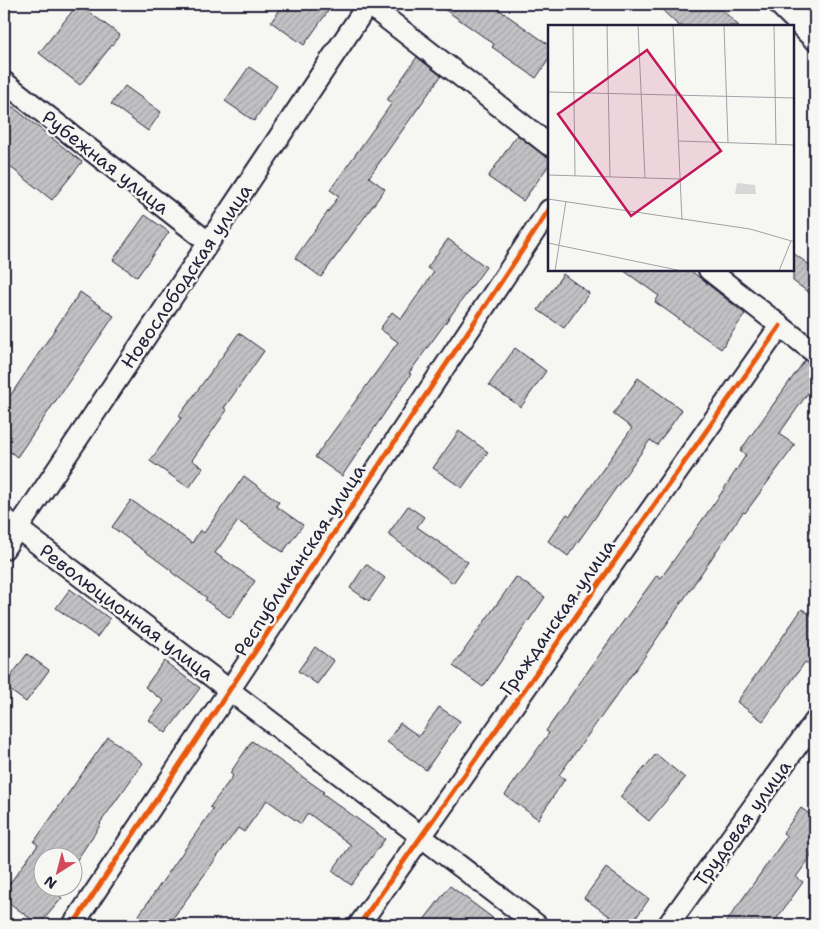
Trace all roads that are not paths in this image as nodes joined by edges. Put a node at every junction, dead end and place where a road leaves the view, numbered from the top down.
1 (368, 4) edge
2 (782, 4) edge
3 (815, 37) edge
4 (4, 82) edge
5 (548, 144) edge
6 (548, 212) edge
7 (208, 242) junction
8 (710, 271) edge
9 (780, 326) junction
10 (815, 353) edge
11 (10, 523) edge
12 (4, 549) edge
13 (230, 691) junction
14 (815, 721) edge
15 (420, 836) junction
16 (73, 925) edge
17 (359, 925) edge
18 (536, 925) edge
19 (668, 925) edge

1 - 5 street
1 - 7 street, Новослободская улица
2 - 3 street
4 - 7 street, Рубежная улица
6 - 13 street, Республиканская улица
7 - 11 street, Новослободская улица
8 - 9 street
9 - 10 street
9 - 15 street, Гражданская улица
11 - 12 street, Новослободская улица
11 - 13 street, Революционная улица
13 - 15 street, Революционная улица
13 - 16 street, Республиканская улица
14 - 19 street, Трудовая улица
15 - 17 street, Гражданская улица
15 - 18 street, Революционная улица

